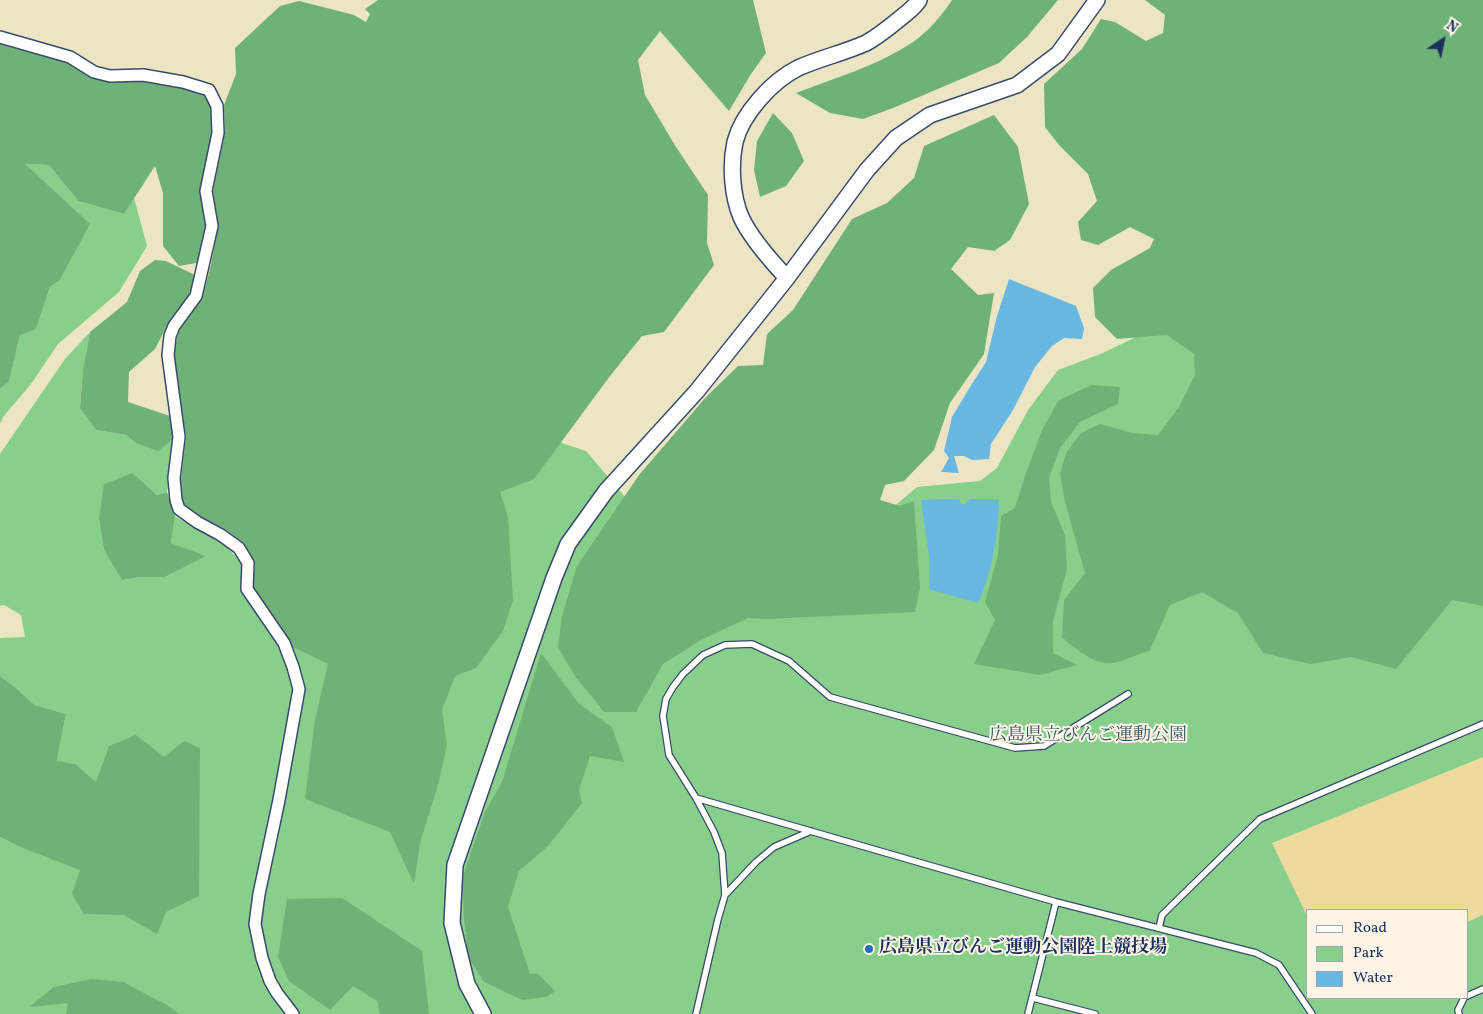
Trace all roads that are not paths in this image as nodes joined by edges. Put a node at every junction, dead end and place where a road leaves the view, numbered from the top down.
1 (920, 0) edge
2 (1098, 0) edge
3 (0, 37) edge
4 (787, 278) junction
5 (1128, 694) dead end
6 (1483, 724) edge
7 (696, 798) junction
8 (811, 830) junction
9 (725, 895) junction
10 (1056, 902) junction
11 (1159, 928) junction
12 (1483, 988) edge
13 (1468, 996) edge
14 (1033, 998) junction
15 (1465, 999) edge
16 (293, 1014) edge
17 (483, 1014) edge
18 (696, 1014) edge
19 (1028, 1014) edge
20 (1095, 1014) edge
21 (1312, 1014) edge
22 (1459, 1014) edge

1 - 4 street
2 - 4 street
3 - 16 street
4 - 17 street
5 - 7 lane
6 - 11 lane
7 - 8 lane
7 - 9 lane
8 - 9 lane
8 - 10 lane
9 - 18 lane
10 - 11 lane
10 - 14 lane
11 - 21 lane
12 - 13 lane
14 - 19 lane
14 - 20 lane
15 - 22 lane

